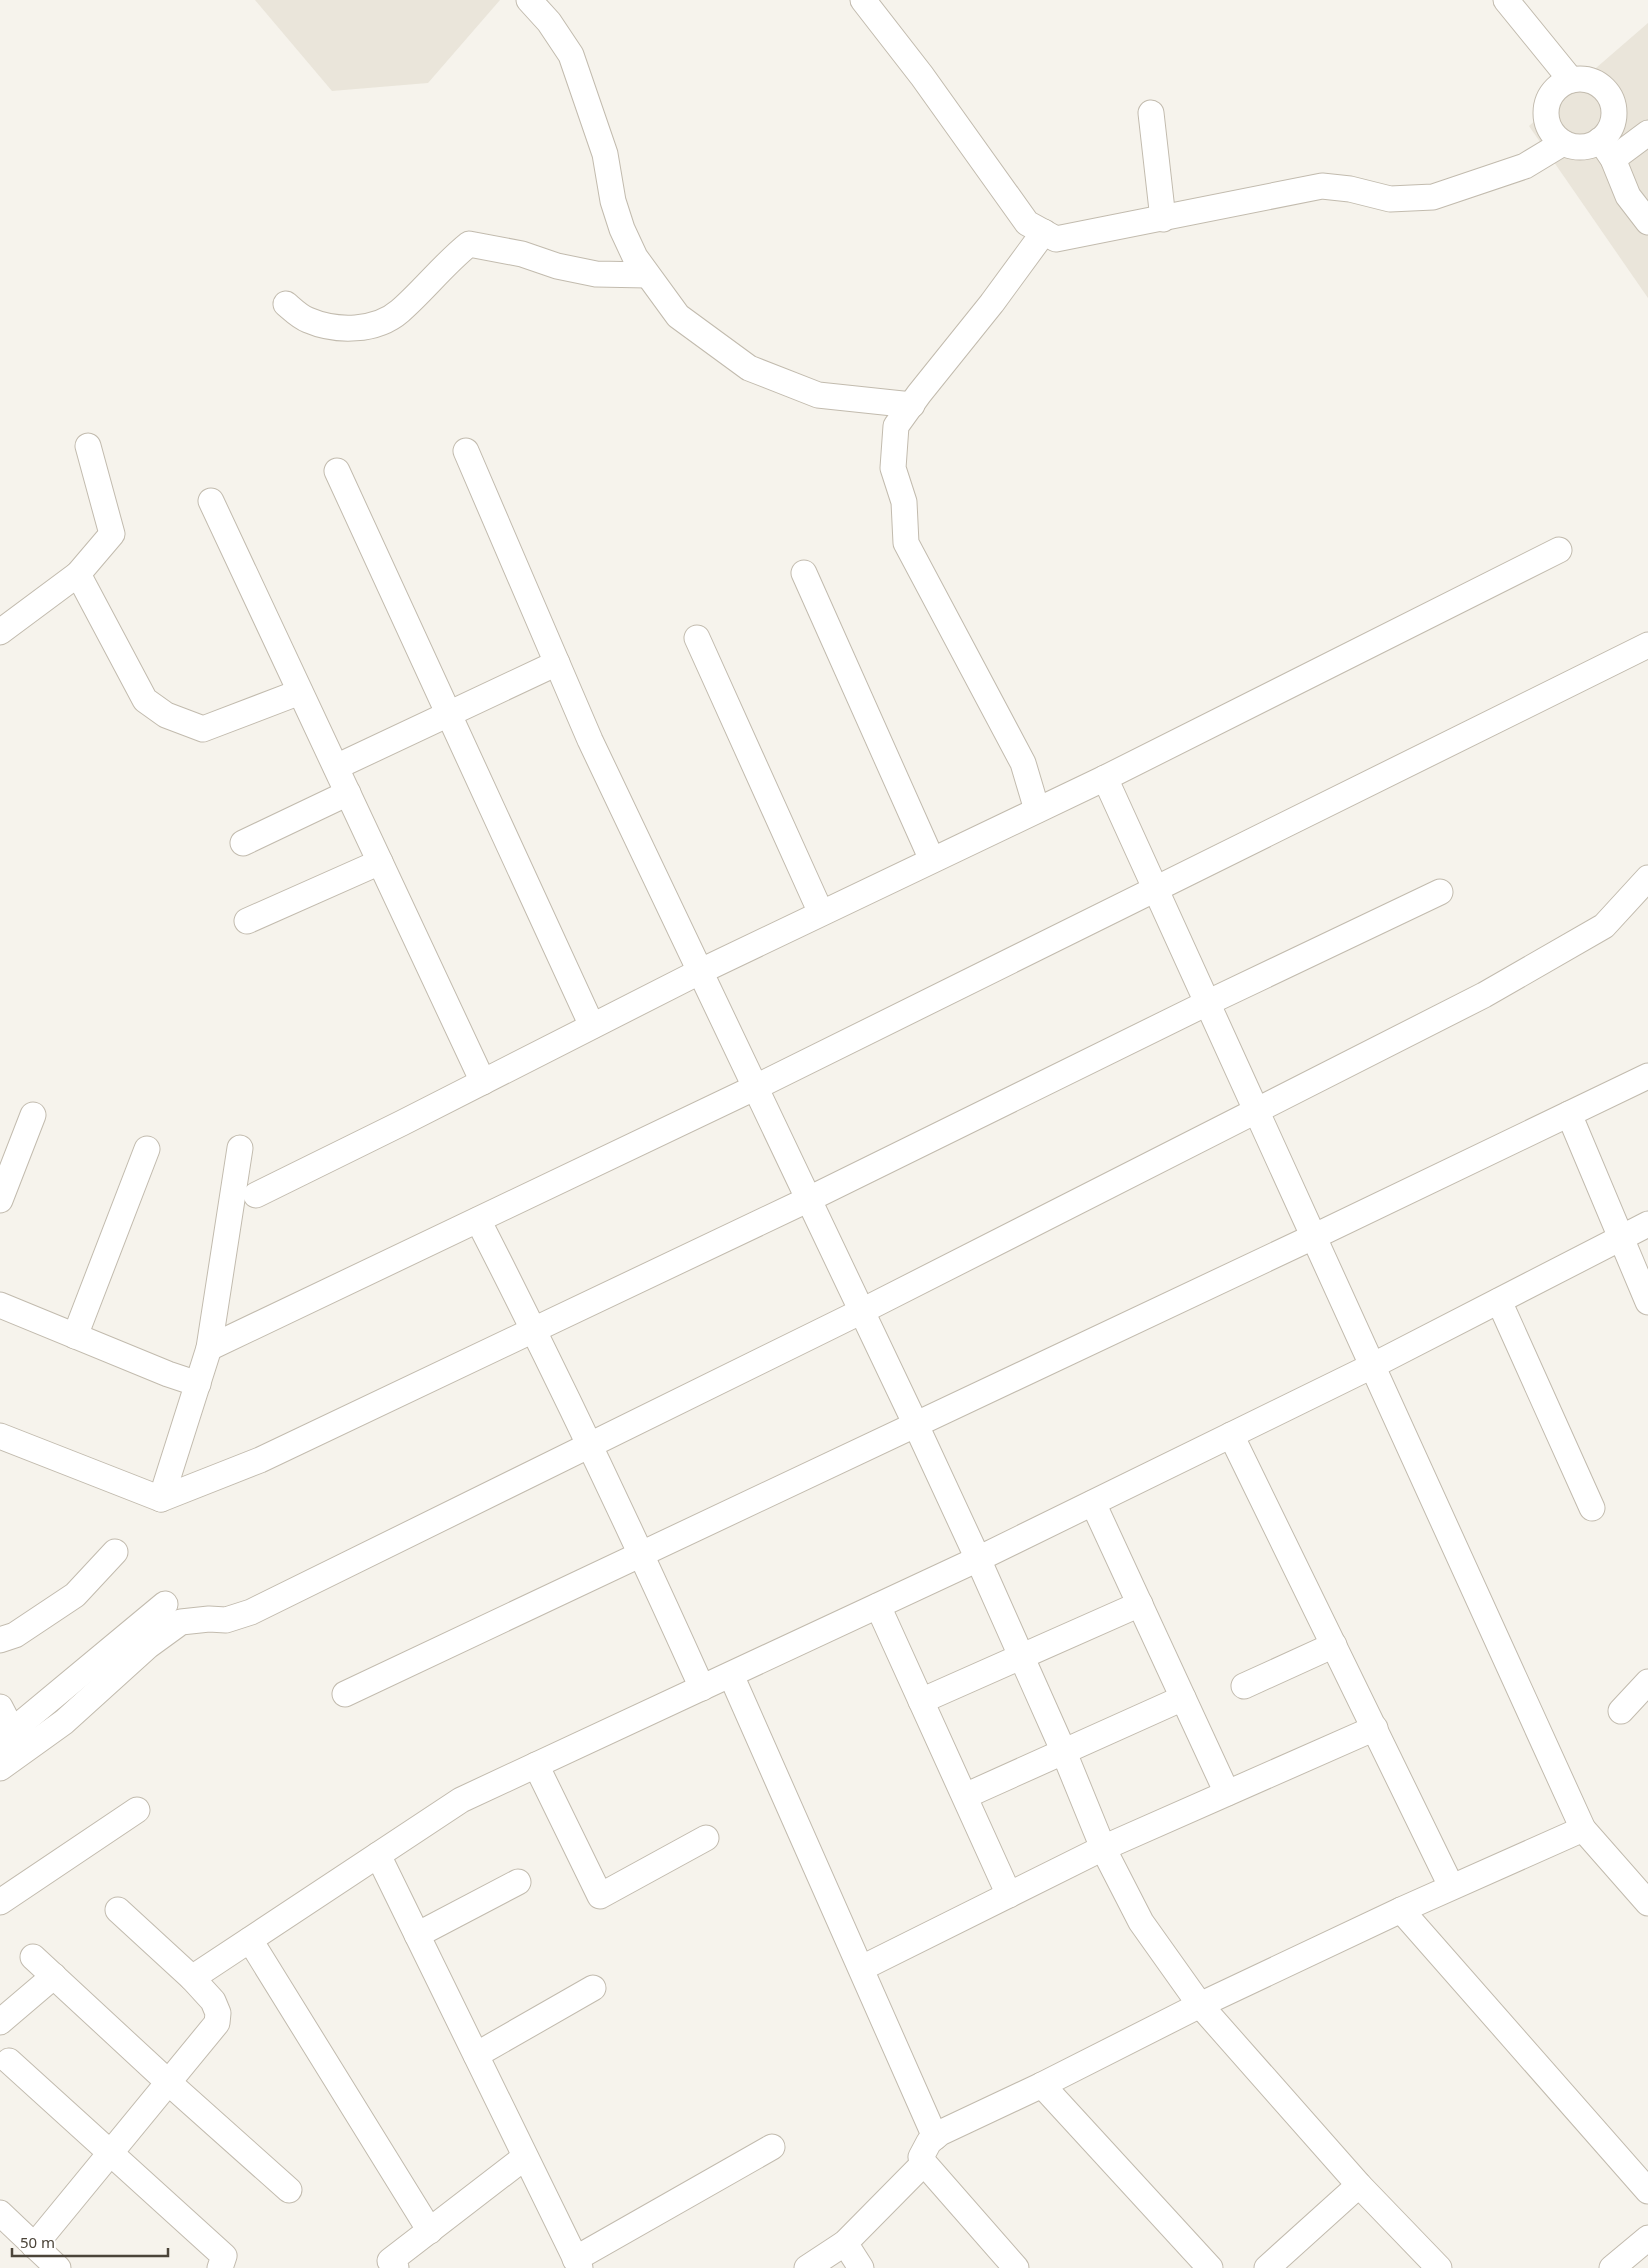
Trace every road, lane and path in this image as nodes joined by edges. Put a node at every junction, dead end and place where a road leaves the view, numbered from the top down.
1 (529, 0) edge
2 (863, 0) edge
3 (1506, 0) edge
4 (1571, 80) junction
5 (1151, 113) dead end
6 (1648, 133) edge
7 (1563, 143) junction
8 (1606, 150) junction
9 (1164, 219) junction
10 (1648, 222) edge
11 (1044, 232) junction
12 (647, 275) junction
13 (286, 304) dead end
14 (912, 404) junction
15 (88, 446) dead end
16 (466, 451) dead end
17 (337, 471) dead end
18 (211, 501) dead end
19 (1559, 550) dead end
20 (804, 573) dead end
21 (78, 574) junction
22 (0, 632) edge
23 (697, 638) dead end
24 (1648, 645) edge
25 (557, 663) junction
26 (300, 692) junction
27 (449, 714) junction
28 (336, 768) junction
29 (1104, 778) junction
30 (348, 792) junction
31 (1037, 810) junction
32 (243, 843) dead end
33 (932, 860) junction
34 (380, 862) junction
35 (1648, 878) edge
36 (1155, 889) junction
37 (1440, 892) dead end
38 (821, 913) junction
39 (247, 922) dead end
40 (699, 972) junction
41 (1207, 1003) junction
42 (592, 1026) junction
43 (1648, 1076) edge
44 (483, 1082) junction
45 (754, 1088) junction
46 (1256, 1111) junction
47 (1569, 1114) junction
48 (34, 1115) dead end
49 (240, 1148) dead end
50 (147, 1149) dead end
51 (256, 1195) dead end
52 (0, 1200) edge
53 (807, 1200) junction
54 (478, 1220) junction
55 (1648, 1224) edge
56 (1313, 1237) junction
57 (1622, 1237) junction
58 (1499, 1301) junction
59 (1648, 1302) edge
60 (0, 1305) edge
61 (860, 1312) junction
62 (534, 1330) junction
63 (75, 1336) junction
64 (209, 1348) junction
65 (1372, 1366) junction
66 (198, 1384) junction
67 (915, 1424) junction
68 (1231, 1435) junction
69 (0, 1436) edge
70 (589, 1446) junction
71 (161, 1499) junction
72 (1093, 1503) junction
73 (1592, 1508) dead end
74 (115, 1552) dead end
75 (642, 1553) junction
76 (978, 1559) junction
77 (165, 1604) dead end
78 (1140, 1604) junction
79 (878, 1606) junction
80 (0, 1640) edge
81 (1334, 1645) junction
82 (1021, 1656) junction
83 (731, 1675) junction
84 (1648, 1682) edge
85 (1244, 1686) dead end
86 (702, 1688) junction
87 (345, 1694) dead end
88 (1183, 1698) junction
89 (921, 1701) junction
90 (0, 1706) edge
91 (1622, 1711) dead end
92 (1375, 1728) junction
93 (7, 1737) edge
94 (1063, 1750) junction
95 (536, 1766) junction
96 (0, 1768) edge
97 (1227, 1793) junction
98 (965, 1796) junction
99 (137, 1810) dead end
100 (1583, 1829) junction
101 (706, 1838) dead end
102 (1103, 1848) junction
103 (378, 1855) junction
104 (518, 1882) dead end
105 (1451, 1886) junction
106 (1009, 1895) junction
107 (0, 1902) edge
108 (1648, 1904) edge
109 (118, 1910) dead end
110 (1401, 1910) junction
111 (417, 1935) junction
112 (250, 1940) junction
113 (33, 1957) dead end
114 (862, 1968) junction
115 (54, 1976) junction
116 (192, 1978) junction
117 (593, 1988) dead end
118 (1200, 2005) junction
119 (0, 2022) edge
120 (476, 2054) junction
121 (9, 2061) dead end
122 (168, 2082) junction
123 (1042, 2085) junction
124 (935, 2137) junction
125 (772, 2147) dead end
126 (110, 2154) junction
127 (525, 2157) junction
128 (924, 2163) junction
129 (1645, 2181) edge
130 (1359, 2185) junction
131 (289, 2190) dead end
132 (0, 2213) edge
133 (430, 2231) junction
134 (1648, 2238) edge
135 (845, 2243) junction
136 (34, 2246) junction
137 (577, 2264) edge
138 (58, 2268) edge
139 (220, 2268) edge
140 (396, 2268) edge
141 (807, 2268) edge
142 (861, 2268) edge
143 (1016, 2268) edge
144 (1210, 2268) edge
145 (1267, 2268) edge
146 (1439, 2268) edge
147 (1612, 2268) edge

1 - 12 street
2 - 11 street
3 - 4 street
4 - 7 street
4 - 8 street
5 - 9 street
6 - 8 street
7 - 8 street
7 - 9 street
8 - 10 street
9 - 11 street
11 - 14 street
12 - 13 street
12 - 14 street
14 - 31 street
15 - 21 street
16 - 25 street
17 - 27 street
18 - 26 street
19 - 29 street
20 - 33 street
21 - 22 street
21 - 26 street
23 - 38 street
24 - 36 street
25 - 27 street
25 - 40 street
26 - 28 street
27 - 28 street
27 - 42 street
28 - 30 street
29 - 31 street
29 - 36 street
30 - 32 street
30 - 34 street
31 - 33 street
33 - 38 street
34 - 39 street
34 - 44 street
35 - 46 street
36 - 41 street
36 - 45 street
37 - 41 street
38 - 40 street
40 - 42 street
40 - 45 street
41 - 46 street
41 - 53 street
42 - 44 street
43 - 47 street
44 - 51 street
45 - 53 street
45 - 54 street
46 - 56 street
46 - 61 street
47 - 56 street
47 - 57 street
48 - 52 street
49 - 64 street
50 - 63 street
53 - 61 street
53 - 62 street
54 - 62 street
54 - 64 street
55 - 57 street
56 - 65 street
56 - 67 street
57 - 58 street
57 - 59 street
58 - 65 street
58 - 73 street
60 - 63 street
61 - 67 street
61 - 70 street
62 - 70 street
62 - 71 street
63 - 66 street
64 - 66 street
65 - 68 street
65 - 100 street
66 - 71 street
67 - 75 street
67 - 76 street
68 - 72 street
68 - 81 street
69 - 71 street
70 - 75 street
70 - 96 street
72 - 76 street
72 - 78 street
74 - 80 street
75 - 86 street
75 - 87 street
76 - 79 street
76 - 82 street
77 - 93 street
78 - 82 street
78 - 88 street
79 - 83 street
79 - 89 street
81 - 85 street
81 - 92 street
82 - 89 street
82 - 94 street
83 - 86 street
83 - 114 street
84 - 91 street
86 - 95 street
88 - 94 street
88 - 97 street
89 - 98 street
90 - 93 street
92 - 97 street
92 - 105 street
94 - 98 street
94 - 102 street
95 - 101 street
95 - 103 street
97 - 102 street
98 - 106 street
99 - 107 street
100 - 105 street
100 - 108 street
102 - 106 street
102 - 118 street
103 - 111 street
103 - 112 street
104 - 111 street
105 - 110 street
106 - 114 street
109 - 116 street
110 - 118 street
110 - 129 street
111 - 120 street
112 - 116 street
112 - 133 street
113 - 115 street
114 - 124 street
115 - 119 street
115 - 122 street
116 - 122 street
117 - 120 street
118 - 123 street
118 - 130 street
120 - 127 street
121 - 126 street
122 - 126 street
122 - 131 street
123 - 124 street
123 - 144 street
124 - 128 street
125 - 137 street
126 - 136 street
126 - 139 street
127 - 133 street
127 - 137 street
128 - 135 street
128 - 143 street
130 - 145 street
130 - 146 street
132 - 136 street
133 - 140 street
134 - 147 street
135 - 141 street
135 - 142 street
136 - 138 street

